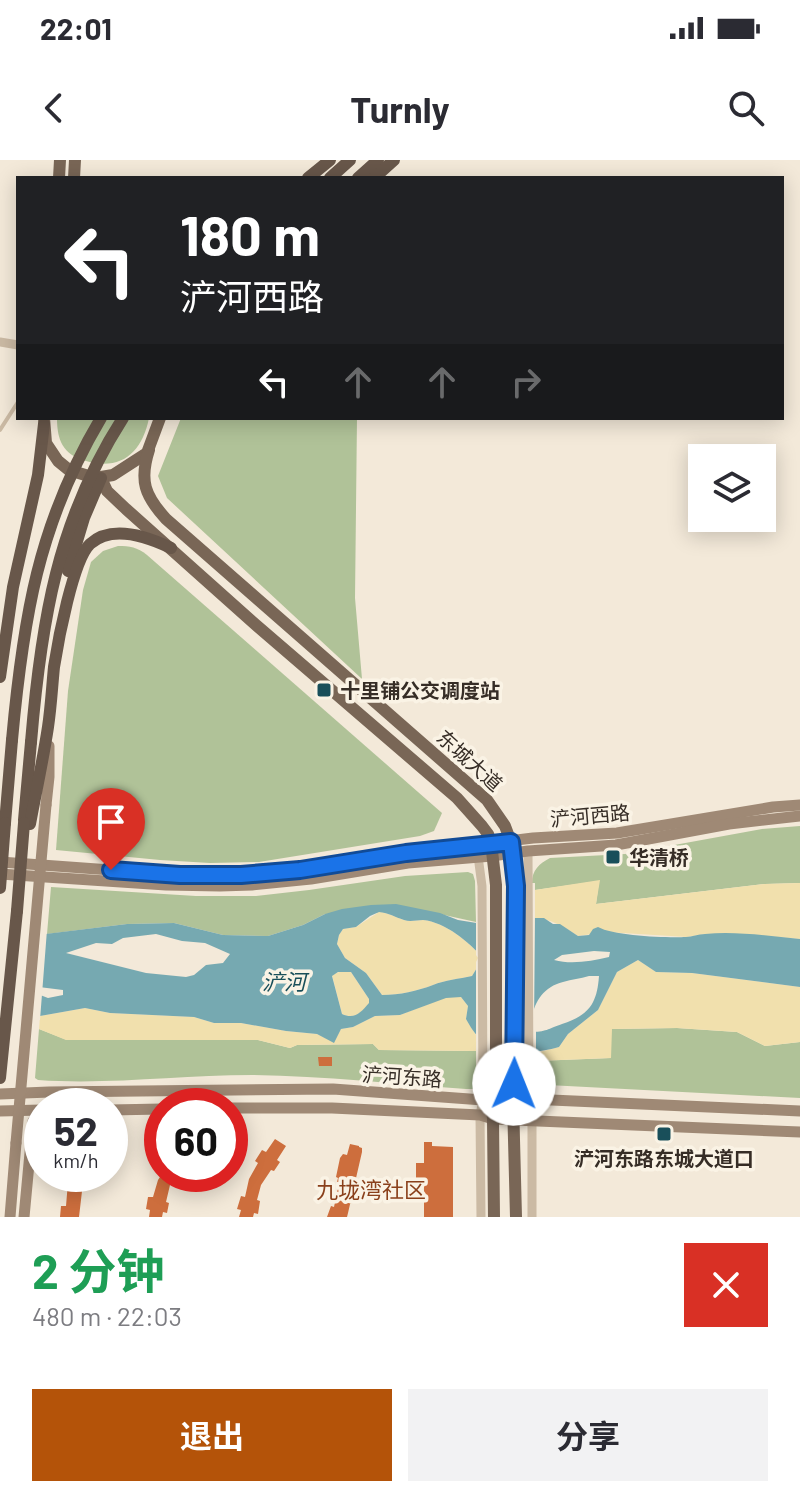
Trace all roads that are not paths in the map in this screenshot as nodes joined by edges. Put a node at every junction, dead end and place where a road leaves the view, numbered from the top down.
1 (330, 160) edge
2 (350, 160) edge
3 (378, 160) edge
4 (394, 160) edge
5 (310, 176) edge
6 (332, 176) edge
7 (360, 176) edge
8 (376, 176) edge
9 (16, 405) edge
10 (100, 420) edge
11 (122, 420) edge
12 (159, 420) edge
13 (44, 421) edge
14 (0, 430) edge
15 (149, 450) junction
16 (101, 478) junction
17 (171, 548) junction
18 (55, 665) junction
19 (0, 677) edge
20 (49, 726) junction
21 (800, 805) edge
22 (800, 816) edge
23 (27, 823) junction
24 (511, 848) junction
25 (492, 850) junction
26 (528, 851) junction
27 (478, 856) junction
28 (0, 862) edge
29 (0, 874) edge
30 (489, 885) junction
31 (522, 887) junction
32 (0, 888) edge
33 (0, 1078) edge
34 (0, 1094) edge
35 (529, 1099) junction
36 (487, 1100) junction
37 (513, 1101) junction
38 (248, 1108) edge
39 (0, 1111) edge
40 (800, 1111) edge
41 (24, 1112) edge
42 (480, 1115) junction
43 (493, 1119) junction
44 (532, 1120) junction
45 (514, 1121) junction
46 (800, 1132) edge
47 (26, 1192) edge
48 (10, 1217) edge
49 (24, 1217) edge
50 (481, 1217) edge
51 (494, 1217) edge
52 (516, 1217) edge
53 (532, 1217) edge

1 - 5 highway
2 - 6 highway
3 - 7 highway
4 - 8 highway
9 - 14 lane
10 - 32 highway, bridge
11 - 23 highway, bridge
12 - 15 main road, 东城大道
13 - 16 main road
13 - 19 highway
15 - 16 main road
15 - 24 main road, 东城大道
16 - 17 main road, 东城大道
16 - 18 highway
17 - 18 highway
17 - 25 main road, 东城大道
18 - 20 highway
20 - 23 highway
20 - 48 main road, bridge
21 - 24 main road, 浐河西路
22 - 26 main road, 浐河西路
23 - 33 highway, bridge
24 - 25 main road, 浐河西路
24 - 26 main road, 浐河西路
24 - 31 main road, 东城大道
25 - 27 main road, 浐河西路
25 - 28 main road, 浐河西路
25 - 30 main road, 东城大道
26 - 31 street
27 - 29 main road, 浐河西路
27 - 30 street
30 - 36 main road, 东城大道
31 - 35 street
31 - 37 main road, 东城大道
34 - 36 main road, 浐河东路
35 - 37 main road, 浐河东路
35 - 40 main road, 浐河东路
35 - 44 street
36 - 37 main road, 浐河东路
36 - 42 street
36 - 43 main road, 东城大道
37 - 45 main road, 东城大道
38 - 42 main road, 浐河东路
39 - 41 main road
42 - 43 main road, 浐河东路
42 - 50 street
43 - 45 main road, 浐河东路
43 - 51 main road, 东城大道
44 - 45 main road, 浐河东路
44 - 46 main road, 浐河东路
44 - 53 street
45 - 52 main road, 东城大道
47 - 49 main road

